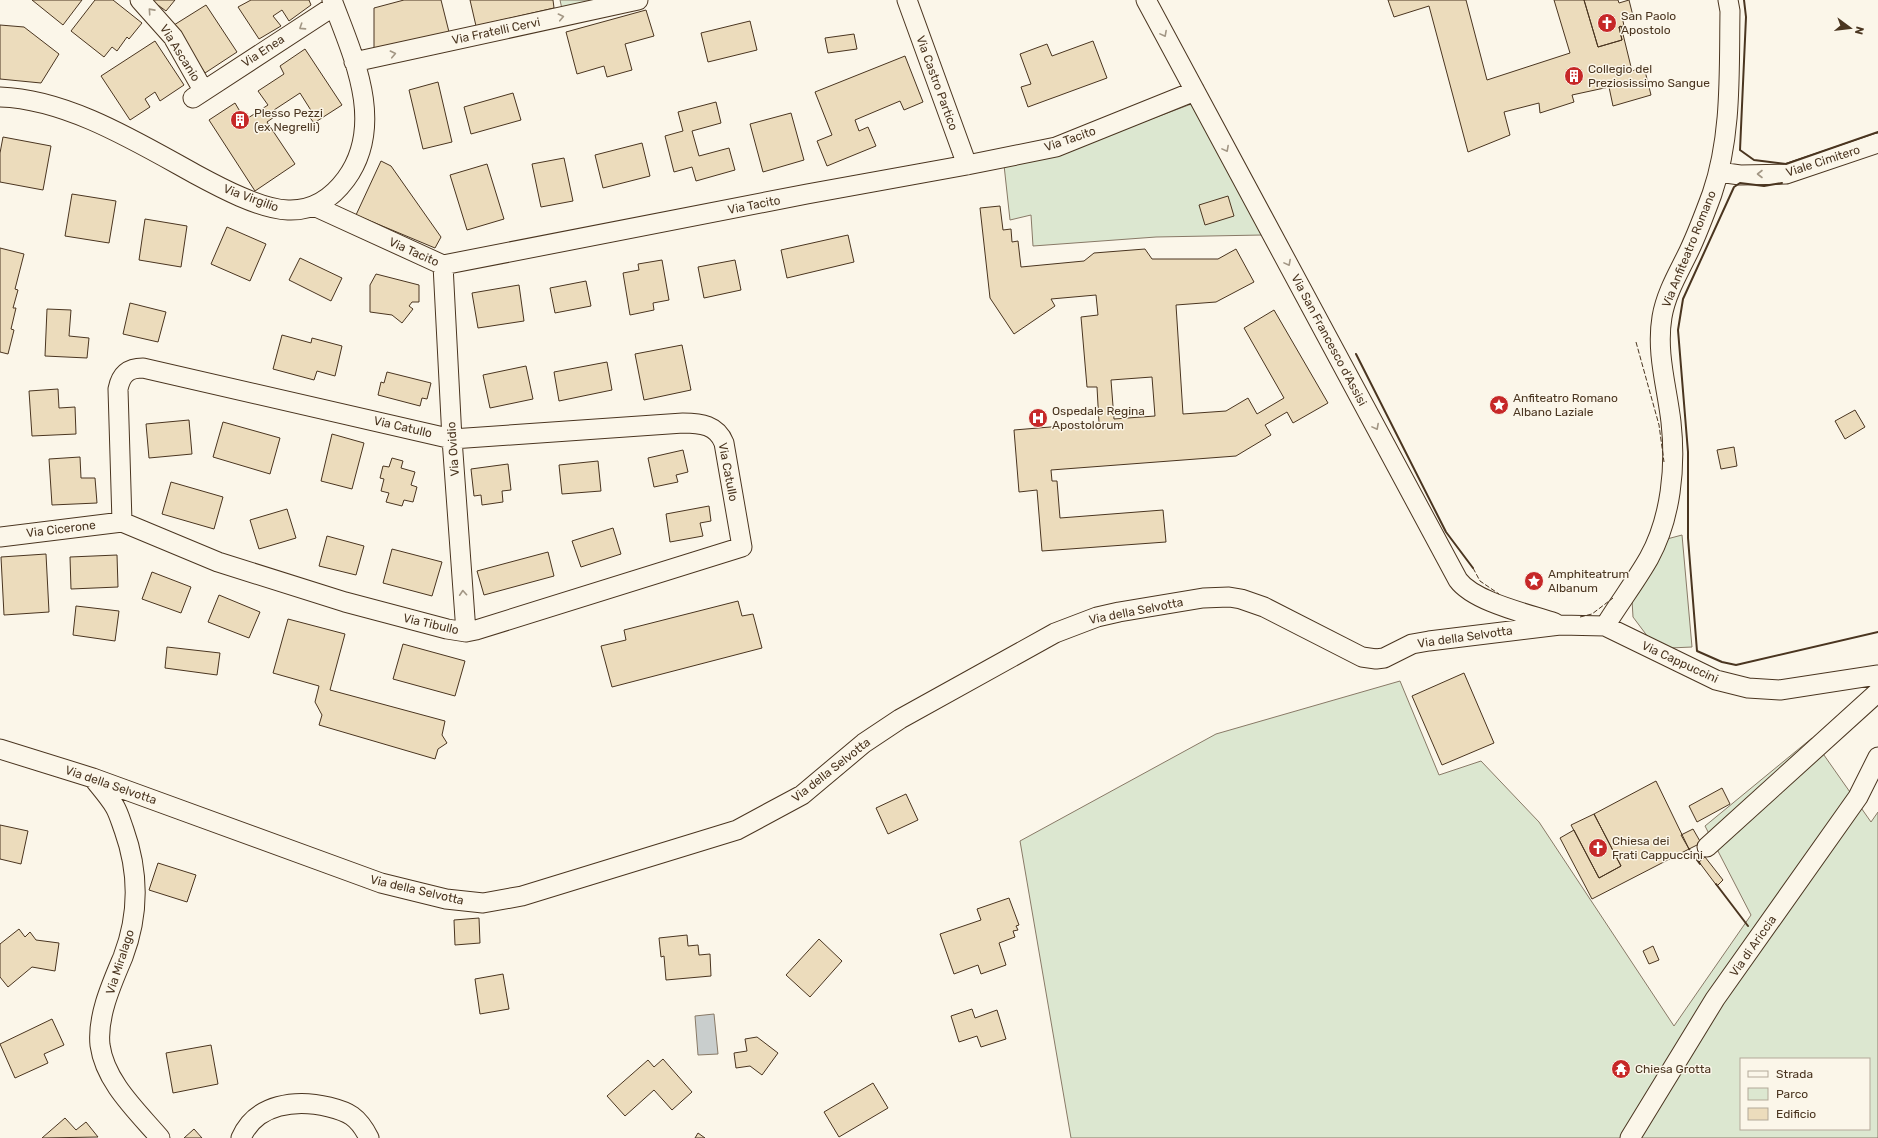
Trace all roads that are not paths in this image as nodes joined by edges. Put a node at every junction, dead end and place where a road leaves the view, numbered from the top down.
1 (140, 0) edge
2 (638, 0) edge
3 (907, 0) edge
4 (1146, 0) edge
5 (1728, 0) edge
6 (338, 2) edge
7 (354, 62) junction
8 (1195, 91) junction
9 (198, 94) joint
10 (0, 97) edge
11 (1878, 143) edge
12 (967, 166) junction
13 (1719, 172) junction
14 (314, 206) junction
15 (443, 265) junction
16 (452, 439) junction
17 (122, 522) junction
18 (0, 537) edge
19 (742, 547) joint
20 (1560, 625) junction
21 (1605, 626) junction
22 (466, 632) junction
23 (1878, 676) edge
24 (1878, 692) edge
25 (0, 749) edge
26 (1878, 757) edge
27 (93, 778) junction
28 (1707, 847) dead end
29 (160, 1138) edge
30 (241, 1138) edge
31 (369, 1138) edge
32 (1630, 1138) edge

9 -> 1 street, Via Ascanio
7 -> 2 street, Via Fratelli Cervi
3 - 12 street, Via Castro Partico
4 -> 8 street, Via San Francesco d'Assisi
5 - 13 street, Via Anfiteatro Romano
6 - 7 street, Via Virgilio
6 -> 9 street, Via Enea
7 - 14 street, Via Virgilio
8 - 12 street, Via Tacito
8 -> 20 street, Via San Francesco d'Assisi
10 - 14 street, Via Virgilio
11 -> 13 street, Viale Cimitero
12 - 15 street, Via Tacito
13 - 21 street, Via Anfiteatro Romano
14 - 15 street, Via Tacito
15 - 16 street, Via Ovidio
16 - 17 street, Via Catullo
16 - 19 street, Via Catullo
22 -> 16 street, Via Ovidio
17 - 18 street, Via Cicerone
17 - 22 street, Via Tibullo
19 - 22 street, Via Tibullo
20 - 21 street, Via della Selvotta
20 - 27 street, Via della Selvotta
21 - 23 street, Via Cappuccini
24 - 28 street
25 - 27 street, Via della Selvotta
26 - 32 street, Via di Ariccia
27 - 29 street, Via Miralago
30 - 31 street

